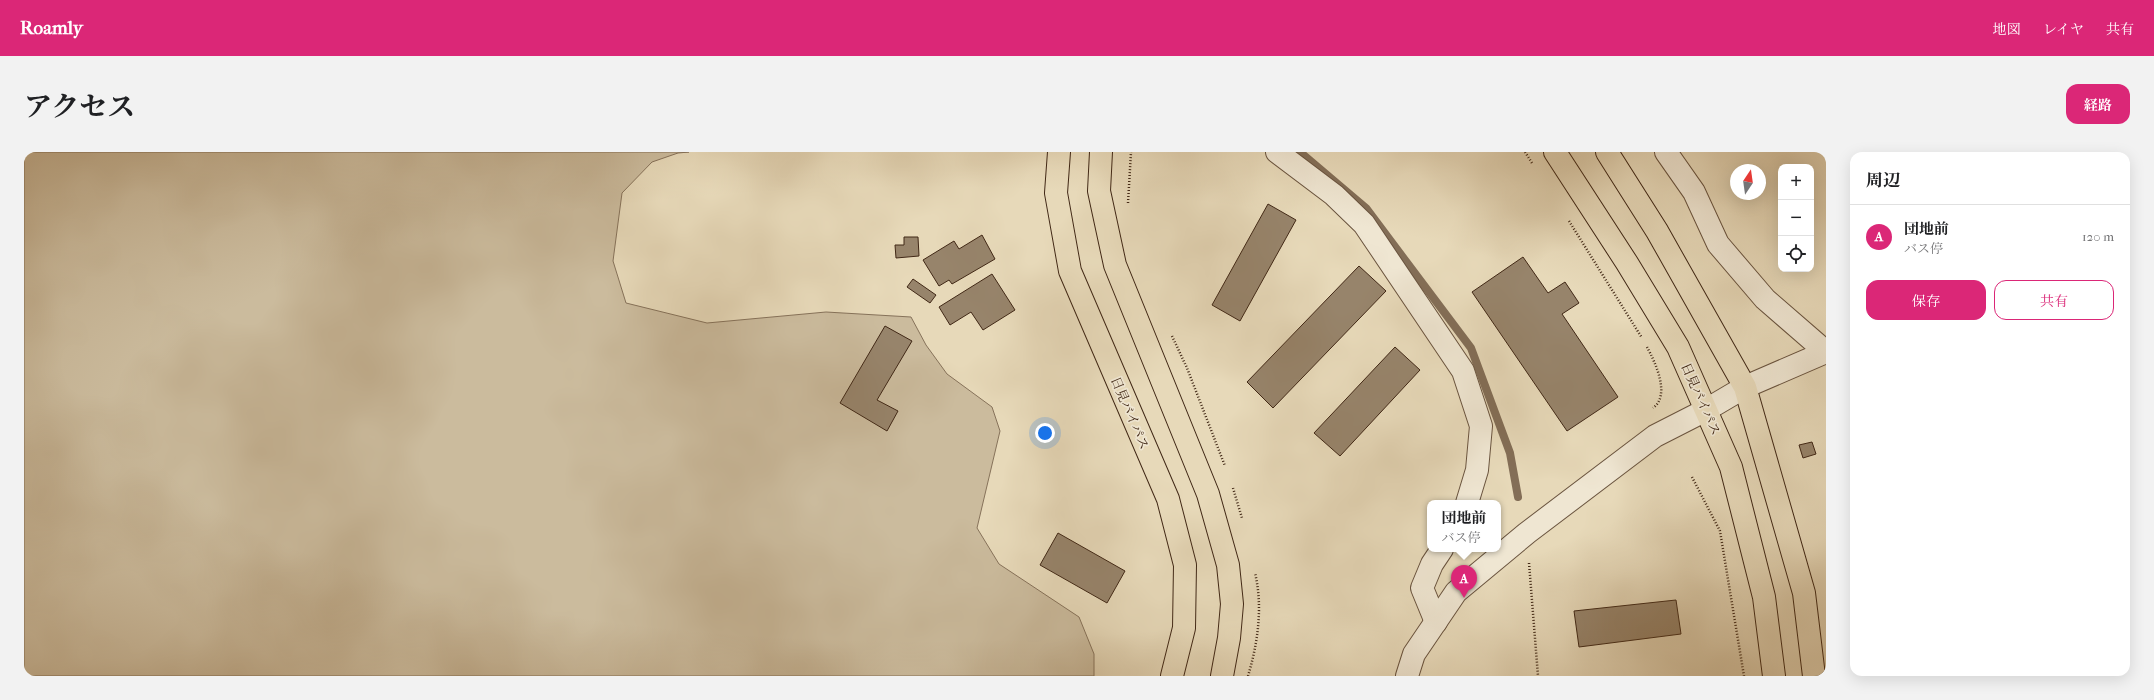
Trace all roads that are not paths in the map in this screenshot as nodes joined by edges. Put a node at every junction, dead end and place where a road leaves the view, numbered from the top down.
1 (1059, 152) edge
2 (1101, 152) edge
3 (1276, 152) edge
4 (1555, 152) edge
5 (1607, 152) edge
6 (1666, 152) edge
7 (1826, 352) edge
8 (1745, 387) junction
9 (1706, 410) junction
10 (1468, 500) edge
11 (1440, 552) edge
12 (1436, 622) junction
13 (1172, 676) edge
14 (1222, 676) edge
15 (1407, 676) edge
16 (1774, 676) edge
17 (1814, 676) edge

1 - 13 highway, 日見バイパス
2 - 14 highway
3 - 10 street
4 - 9 highway, 日見バイパス
5 - 8 highway
6 - 7 street
7 - 8 street
8 - 9 street
8 - 17 highway
9 - 12 street
9 - 16 highway, 日見バイパス
11 - 12 street
12 - 15 street

